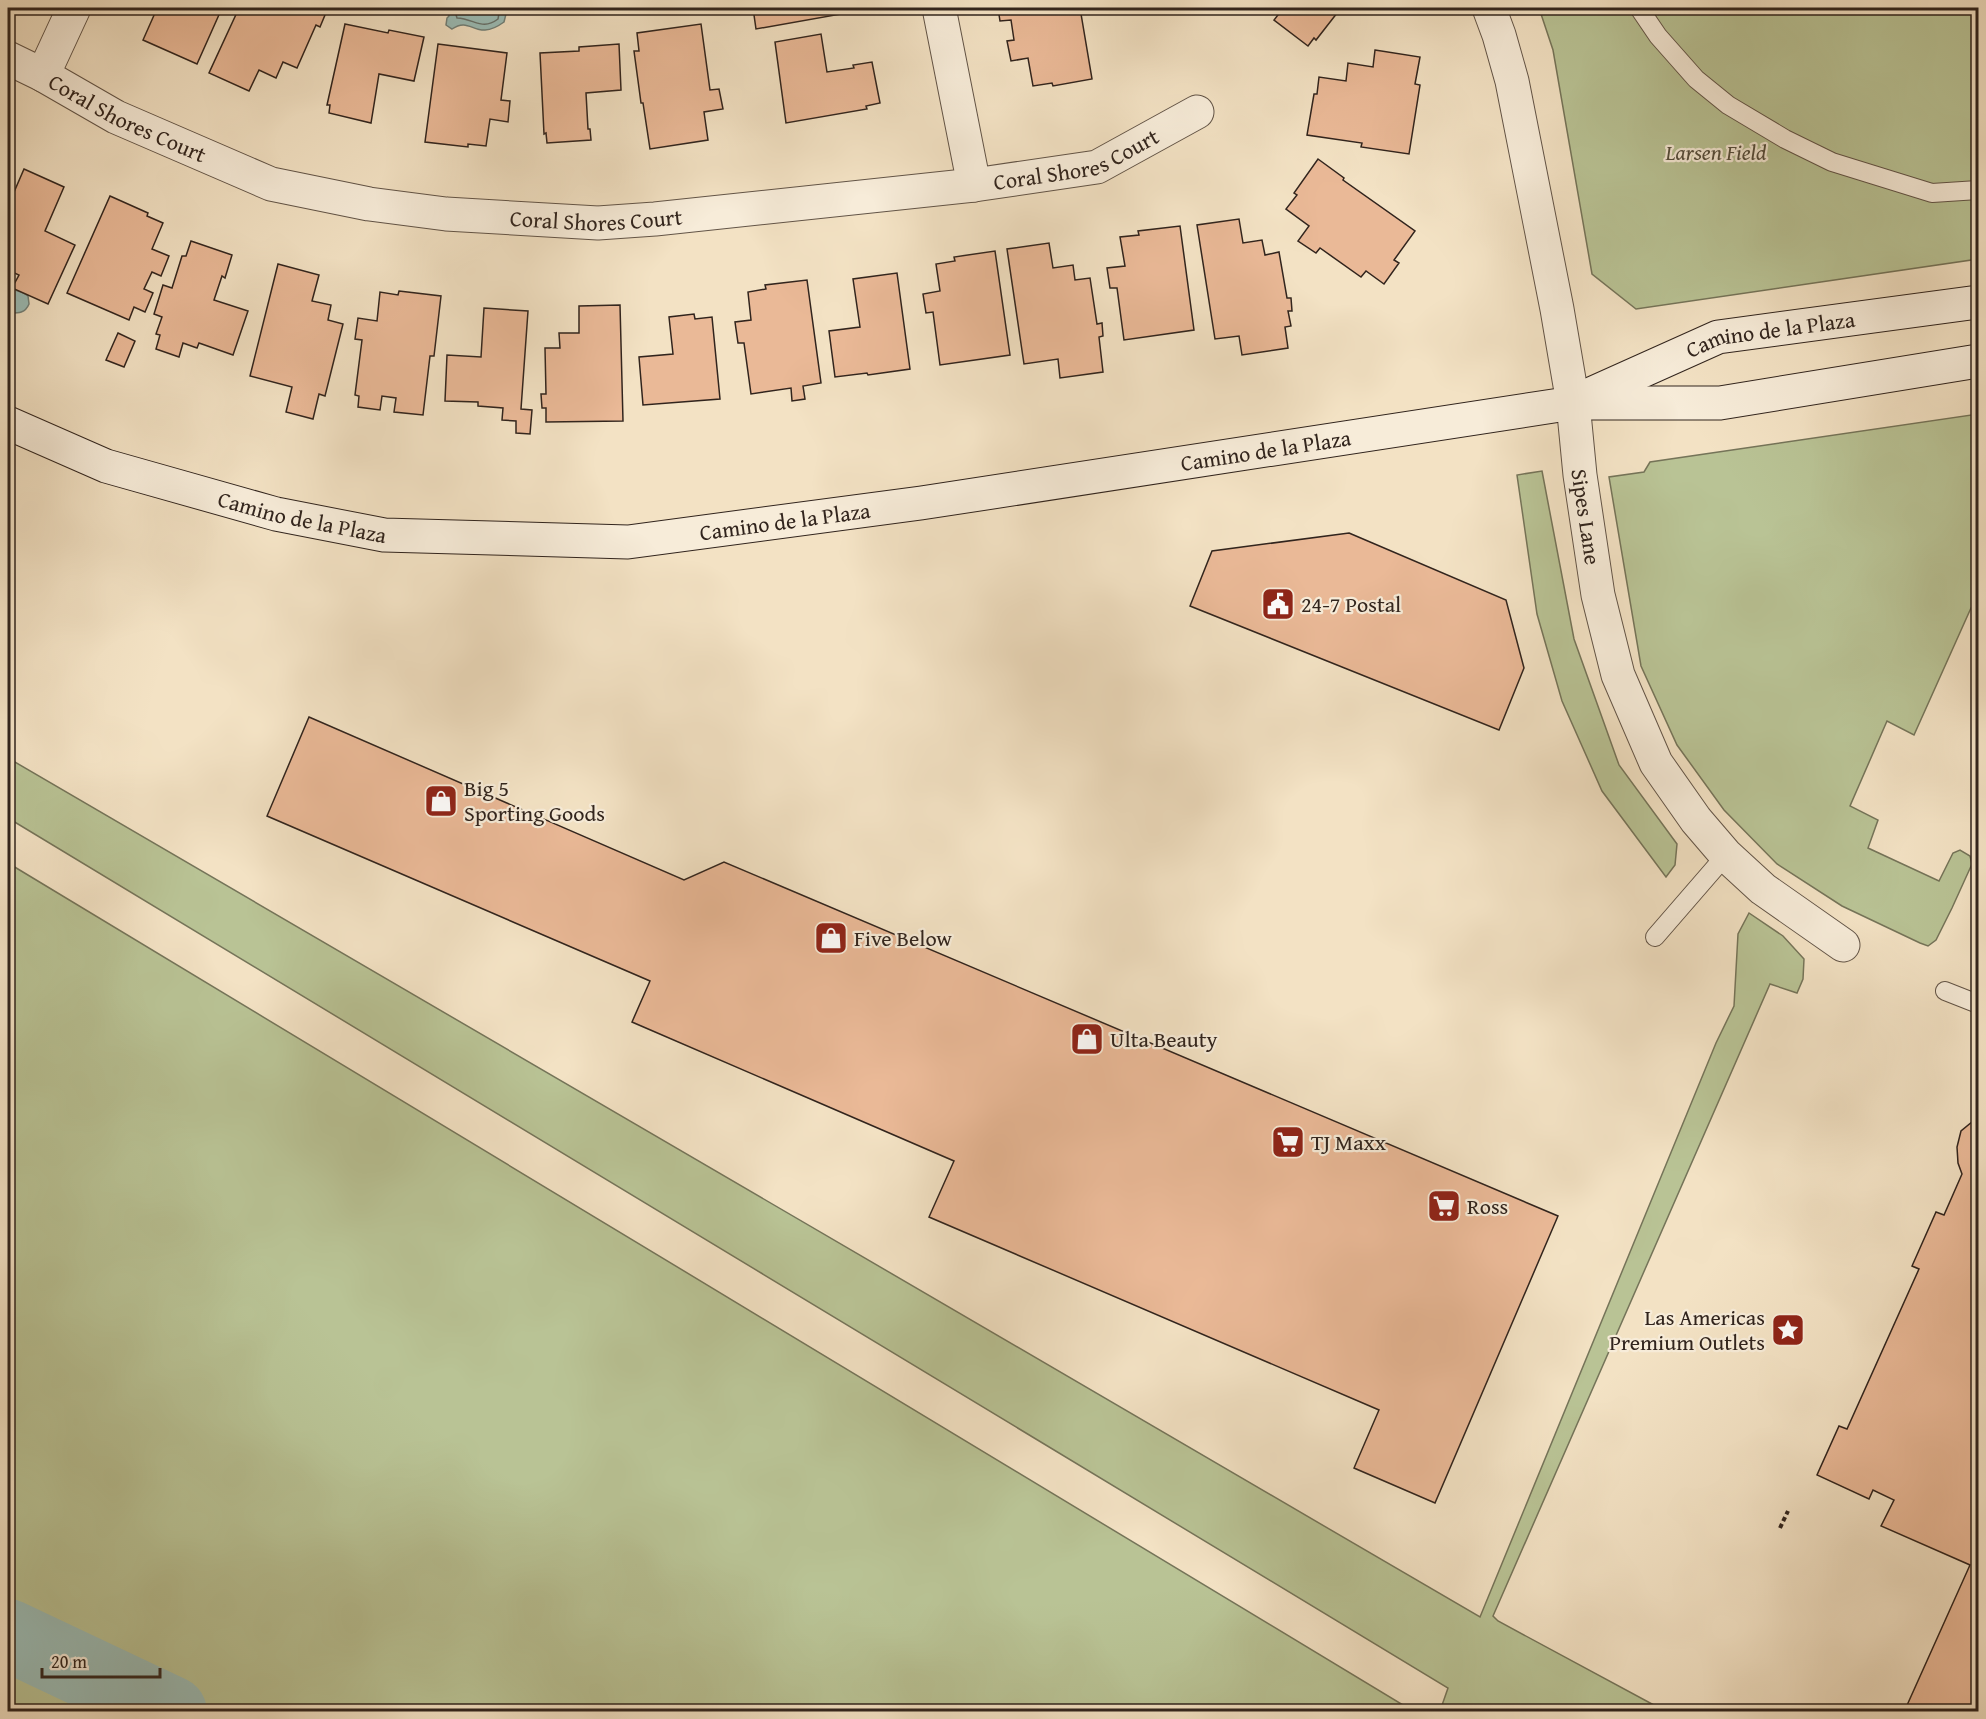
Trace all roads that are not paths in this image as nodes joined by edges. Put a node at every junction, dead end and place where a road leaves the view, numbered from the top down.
1 (74, 8) edge
2 (939, 8) edge
3 (1488, 8) edge
4 (1639, 8) edge
5 (8, 58) edge
6 (43, 75) junction
7 (1197, 112) dead end
8 (974, 185) junction
9 (1978, 190) edge
10 (1978, 302) edge
11 (1978, 361) edge
12 (1573, 403) junction
13 (8, 423) edge
14 (1726, 855) junction
15 (1655, 937) dead end
16 (1843, 945) dead end
17 (1945, 991) dead end
18 (1978, 1004) edge

1 - 6 street
2 - 8 street
3 - 12 street, Sipes Lane
4 - 9 lane
5 - 6 street, Coral Shores Court
6 - 8 street, Coral Shores Court
7 - 8 street, Coral Shores Court
10 - 12 street, Camino de la Plaza
11 - 12 street, Camino de la Plaza
12 - 13 street, Camino de la Plaza
12 - 14 street, Sipes Lane
14 - 15 lane
14 - 16 street, Sipes Lane
17 - 18 lane

